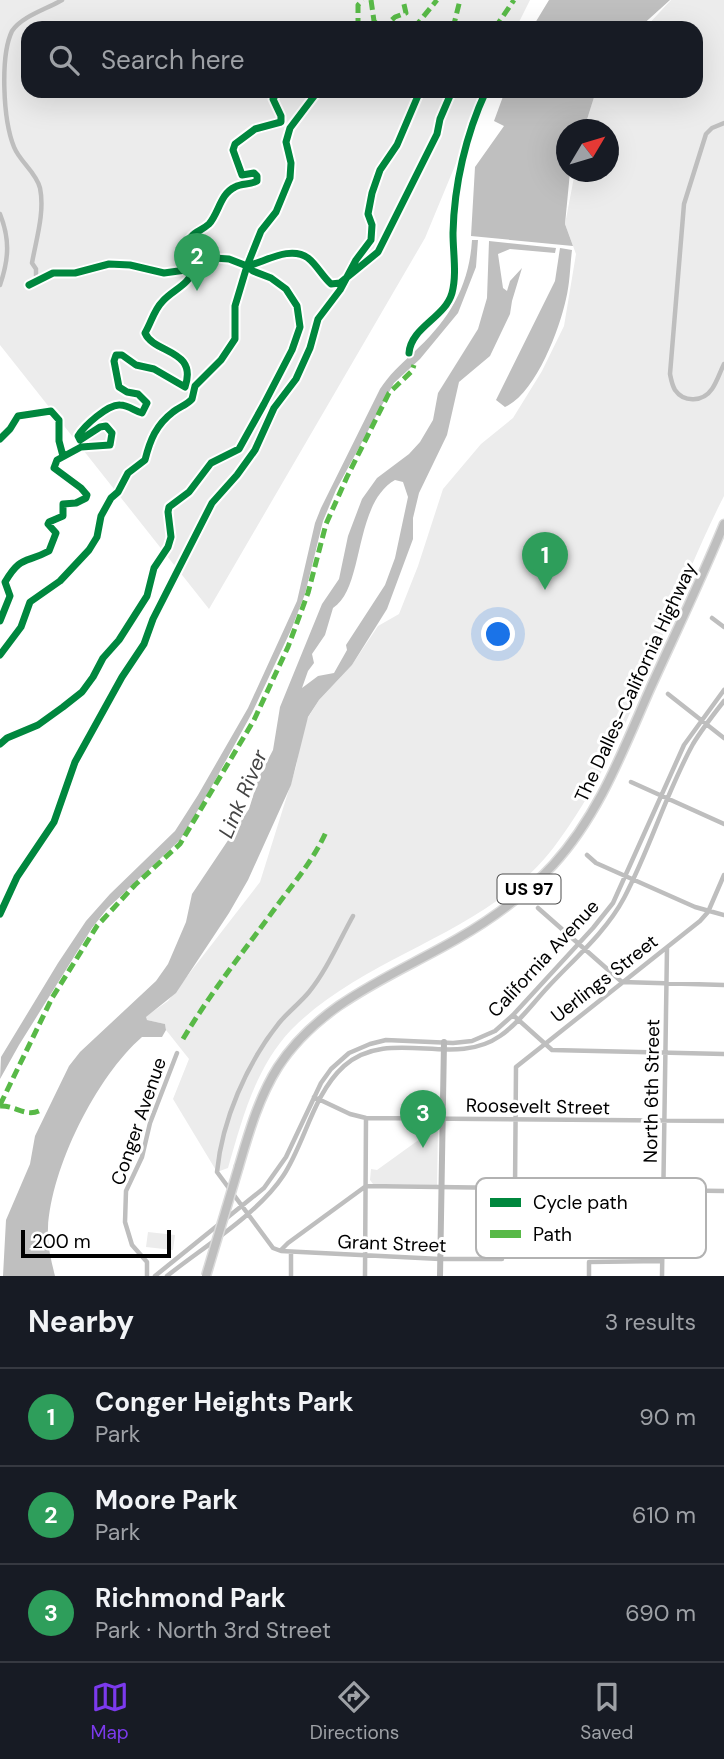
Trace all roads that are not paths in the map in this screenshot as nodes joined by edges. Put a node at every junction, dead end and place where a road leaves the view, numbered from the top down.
1 (62, 0) edge
2 (25, 21) edge
3 (21, 24) edge
4 (724, 123) edge
5 (0, 214) edge
6 (36, 276) dead end
7 (0, 285) edge
8 (724, 364) edge
9 (724, 524) edge
10 (712, 618) dead end
11 (724, 627) edge
12 (724, 690) edge
13 (668, 694) dead end
14 (724, 701) edge
15 (701, 720) junction
16 (706, 724) junction
17 (724, 738) edge
18 (631, 782) dead end
19 (662, 795) junction
20 (668, 798) junction
21 (724, 824) edge
22 (587, 855) dead end
23 (724, 875) edge
24 (626, 876) junction
25 (633, 879) junction
26 (538, 908) dead end
27 (708, 912) junction
28 (724, 915) edge
29 (353, 916) dead end
30 (579, 944) junction
31 (667, 947) junction
32 (584, 948) junction
33 (622, 982) junction
34 (666, 984) junction
35 (724, 985) edge
36 (513, 1015) junction
37 (519, 1019) junction
38 (544, 1042) junction
39 (444, 1046) junction
40 (666, 1052) junction
41 (177, 1053) dead end
42 (724, 1054) edge
43 (314, 1097) junction
44 (321, 1100) junction
45 (366, 1118) junction
46 (515, 1119) junction
47 (442, 1120) junction
48 (724, 1121) edge
49 (665, 1122) junction
50 (515, 1178) edge
51 (664, 1178) edge
52 (366, 1186) junction
53 (441, 1187) junction
54 (476, 1187) edge
55 (706, 1191) edge
56 (724, 1191) edge
57 (242, 1208) junction
58 (247, 1213) junction
59 (281, 1251) junction
60 (291, 1252) junction
61 (365, 1256) junction
62 (662, 1258) edge
63 (440, 1259) junction
64 (502, 1259) dead end
65 (662, 1261) junction
66 (147, 1276) edge
67 (155, 1276) edge
68 (167, 1276) edge
69 (206, 1276) edge
70 (291, 1276) edge
71 (365, 1276) edge
72 (440, 1276) edge
73 (589, 1276) edge
74 (663, 1276) edge

1 - 2 street
3 - 6 street
4 - 8 street
5 - 7 street
9 - 69 highway, The Dalles-California Highway / US 97, bridge
10 - 11 street
12 - 15 street, California Avenue
13 - 15 street
14 - 16 street, California Avenue
15 - 16 street
15 - 19 street, California Avenue
16 - 17 street
16 - 20 street, California Avenue
18 - 19 street
19 - 20 street
19 - 24 street, California Avenue
20 - 21 street
20 - 25 street, California Avenue
22 - 24 street
23 - 27 street
24 - 25 street
24 - 30 street, California Avenue
25 - 27 street
25 - 32 street, California Avenue
26 - 30 street
27 - 28 street
27 - 31 street, Uerlings Street
29 - 57 street
30 - 32 street
30 - 36 street, California Avenue
31 - 33 street, Uerlings Street
31 - 34 street, North 6th Street
32 - 33 street
32 - 37 street, California Avenue
33 - 34 street
33 - 38 street, Uerlings Street
34 - 35 street
34 - 40 street, North 6th Street
36 - 37 street
36 - 39 street, California Avenue
37 - 38 street
37 - 39 street, California Avenue
38 - 40 street
38 - 46 street, Uerlings Street
39 - 43 street, California Avenue
39 - 44 street, California Avenue
39 - 47 street
40 - 42 street
40 - 49 street, North 6th Street
41 - 66 street, Conger Avenue
43 - 44 street, Roosevelt Street
43 - 57 street, California Avenue
44 - 45 street, Roosevelt Street
44 - 58 street, California Avenue
45 - 47 street, Roosevelt Street
45 - 52 street
46 - 47 street, Roosevelt Street
46 - 49 street, Roosevelt Street
46 - 50 street
47 - 53 street
48 - 49 street, Roosevelt Street
49 - 51 street, North 6th Street
52 - 53 street
52 - 59 street
52 - 61 street
53 - 54 street
53 - 63 street
55 - 56 street
57 - 58 street
57 - 67 street, California Avenue
58 - 59 street
58 - 68 street, California Avenue
59 - 60 street, Grant Street
60 - 61 street, Grant Street
60 - 70 street
61 - 63 street, Grant Street
61 - 71 street
62 - 65 street, North 6th Street
63 - 64 street, Grant Street
63 - 72 street
65 - 73 street
65 - 74 street, North 6th Street

